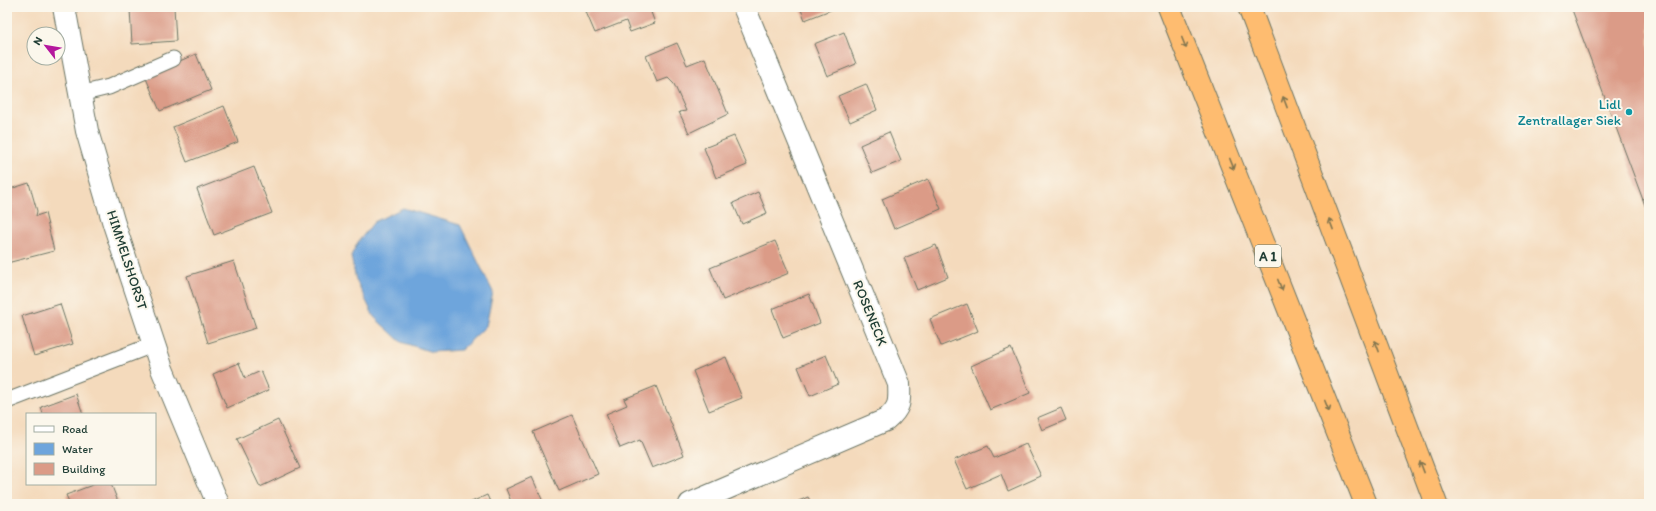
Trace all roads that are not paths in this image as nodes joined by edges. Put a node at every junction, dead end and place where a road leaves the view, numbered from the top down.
1 (64, 7) edge
2 (744, 7) edge
3 (1170, 7) edge
4 (1249, 7) edge
5 (173, 59) dead end
6 (80, 94) junction
7 (155, 344) junction
8 (7, 402) edge
9 (218, 504) edge
10 (690, 504) edge
11 (1366, 504) edge
12 (1436, 504) edge

1 - 6 street, HIMMELSHORST
2 - 10 street, ROSENECK
3 -> 11 highway, A 1
12 -> 4 highway
5 - 6 lane
6 - 7 street, HIMMELSHORST
7 - 8 lane
7 - 9 street, HIMMELSHORST

